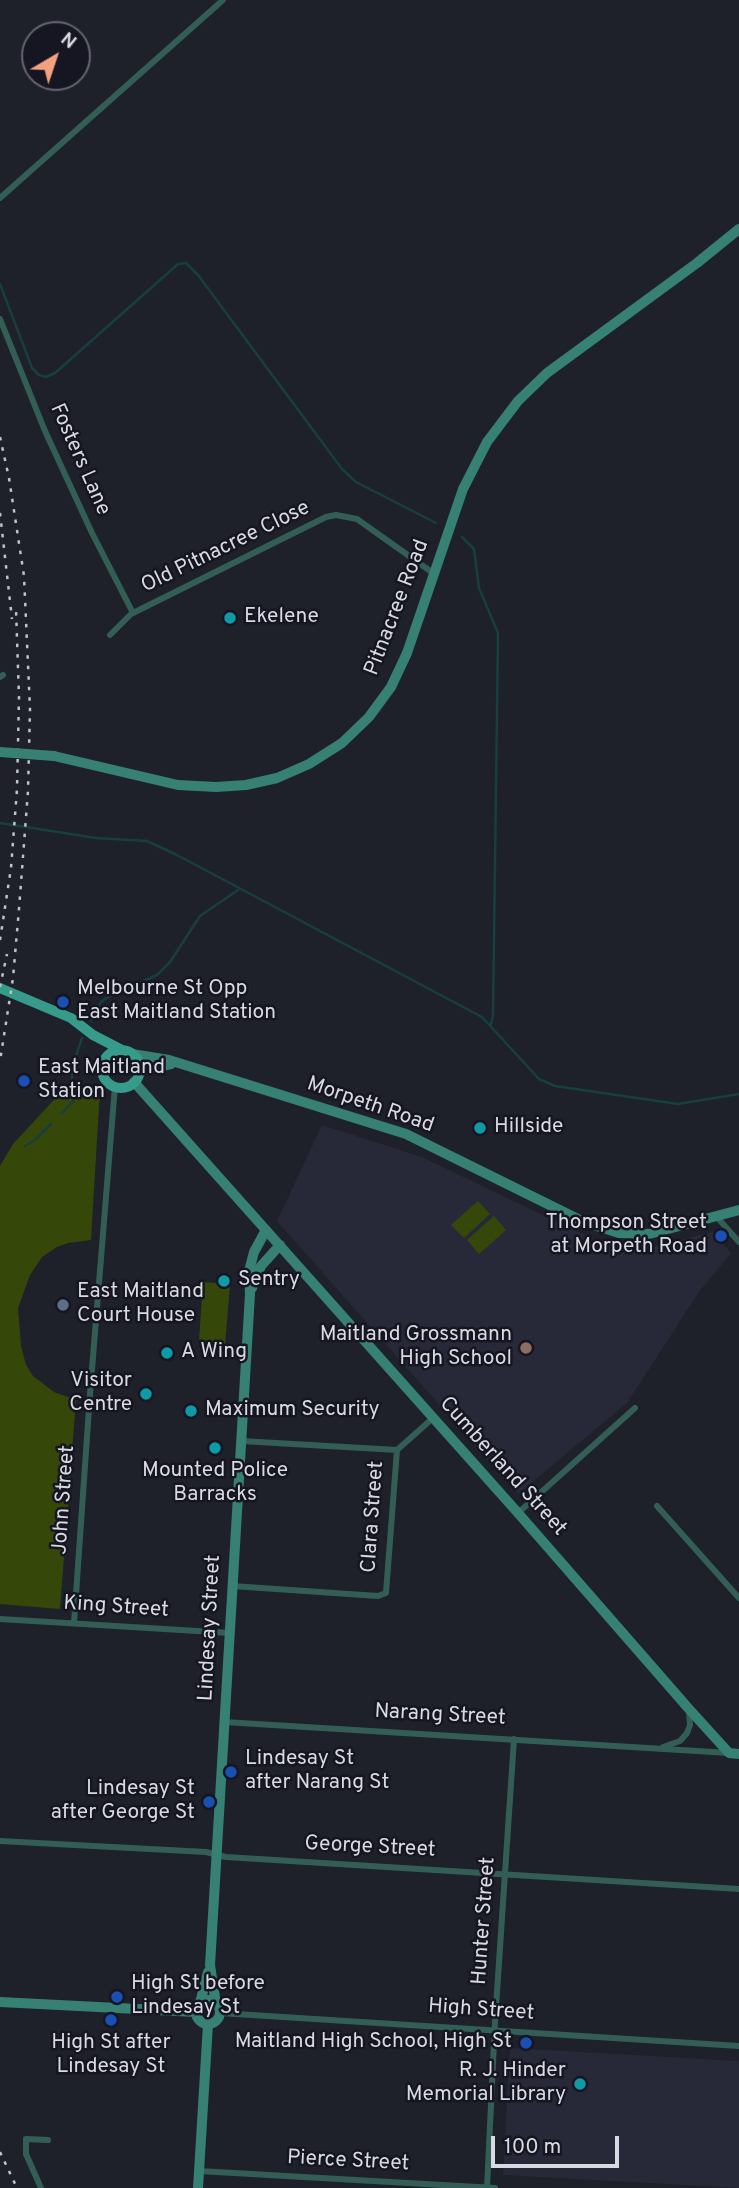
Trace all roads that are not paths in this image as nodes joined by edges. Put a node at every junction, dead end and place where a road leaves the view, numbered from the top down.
1 (223, 0) edge
2 (0, 198) edge
3 (739, 229) edge
4 (0, 319) edge
5 (433, 573) junction
6 (134, 613) junction
7 (110, 635) dead end
8 (0, 752) edge
9 (0, 988) edge
10 (93, 1035) junction
11 (127, 1052) junction
12 (182, 1065) junction
13 (102, 1067) junction
14 (139, 1071) junction
15 (134, 1082) junction
16 (115, 1086) junction
17 (739, 1210) edge
18 (716, 1216) junction
19 (266, 1230) junction
20 (739, 1242) edge
21 (280, 1245) junction
22 (250, 1294) junction
23 (635, 1408) dead end
24 (433, 1418) junction
25 (241, 1441) junction
26 (397, 1450) junction
27 (657, 1506) dead end
28 (518, 1513) junction
29 (232, 1586) junction
30 (739, 1598) edge
31 (0, 1619) edge
32 (75, 1623) junction
33 (230, 1633) junction
34 (689, 1709) junction
35 (225, 1722) junction
36 (514, 1739) junction
37 (654, 1749) junction
38 (734, 1753) edge
39 (0, 1841) edge
40 (216, 1854) junction
41 (505, 1873) junction
42 (739, 1889) edge
43 (210, 1965) junction
44 (0, 2002) edge
45 (198, 2007) junction
46 (218, 2008) junction
47 (208, 2024) junction
48 (495, 2031) junction
49 (739, 2046) edge
50 (48, 2140) dead end
51 (199, 2171) junction
52 (41, 2188) edge
53 (198, 2188) edge
54 (487, 2188) edge
55 (495, 2188) edge

1 - 2 street
3 - 5 main road, Pitnacree Road
4 - 6 street, Fosters Lane
5 - 6 street, Old Pitnacree Close
5 - 8 main road, Pitnacree Road, bridge
6 - 7 street, Old Pitnacree Close
9 - 10 main road
10 - 11 main road
10 - 13 main road
11 - 12 main road, Morpeth Road
11 - 13 main road
11 - 14 main road
12 - 14 main road, Morpeth Road
12 - 18 main road, Morpeth Road
13 - 16 main road
14 - 15 main road
15 - 16 main road
15 - 19 main road, Cumberland Street
16 - 32 street, John Street
17 - 18 main road, Morpeth Road
18 - 20 street
19 - 21 main road, Cumberland Street
19 - 22 main road, Lindesay Street
21 - 22 main road, Lindesay Street
21 - 24 main road, Cumberland Street
22 - 25 main road, Lindesay Street
23 - 28 street
24 - 26 street, Clara Street
24 - 28 main road, Cumberland Street
25 - 26 street
25 - 29 main road, Lindesay Street
26 - 29 street, Clara Street
27 - 30 street
28 - 34 main road, Cumberland Street
29 - 33 main road, Lindesay Street
31 - 32 street, King Street
32 - 33 street, King Street
33 - 35 main road, Lindesay Street
34 - 37 street, Narang Street
34 - 38 main road, Cumberland Street
35 - 36 street, Narang Street
35 - 40 main road, Lindesay Street
36 - 37 street, Narang Street
36 - 41 street, Hunter Street
37 - 38 street, Narang Street
39 - 40 street, George Street
40 - 41 street, George Street
40 - 43 main road, Lindesay Street
41 - 42 street, George Street
41 - 48 street, Hunter Street
43 - 45 main road, Lindesay Street
43 - 46 main road, Lindesay Street
44 - 45 main road
45 - 46 main road
45 - 47 main road
46 - 47 main road
46 - 48 street, High Street
47 - 51 main road
48 - 49 street, High Street
48 - 54 street, Hunter Street
50 - 52 street
51 - 53 main road
51 - 54 street, Pierce Street
54 - 55 street, Pierce Street

